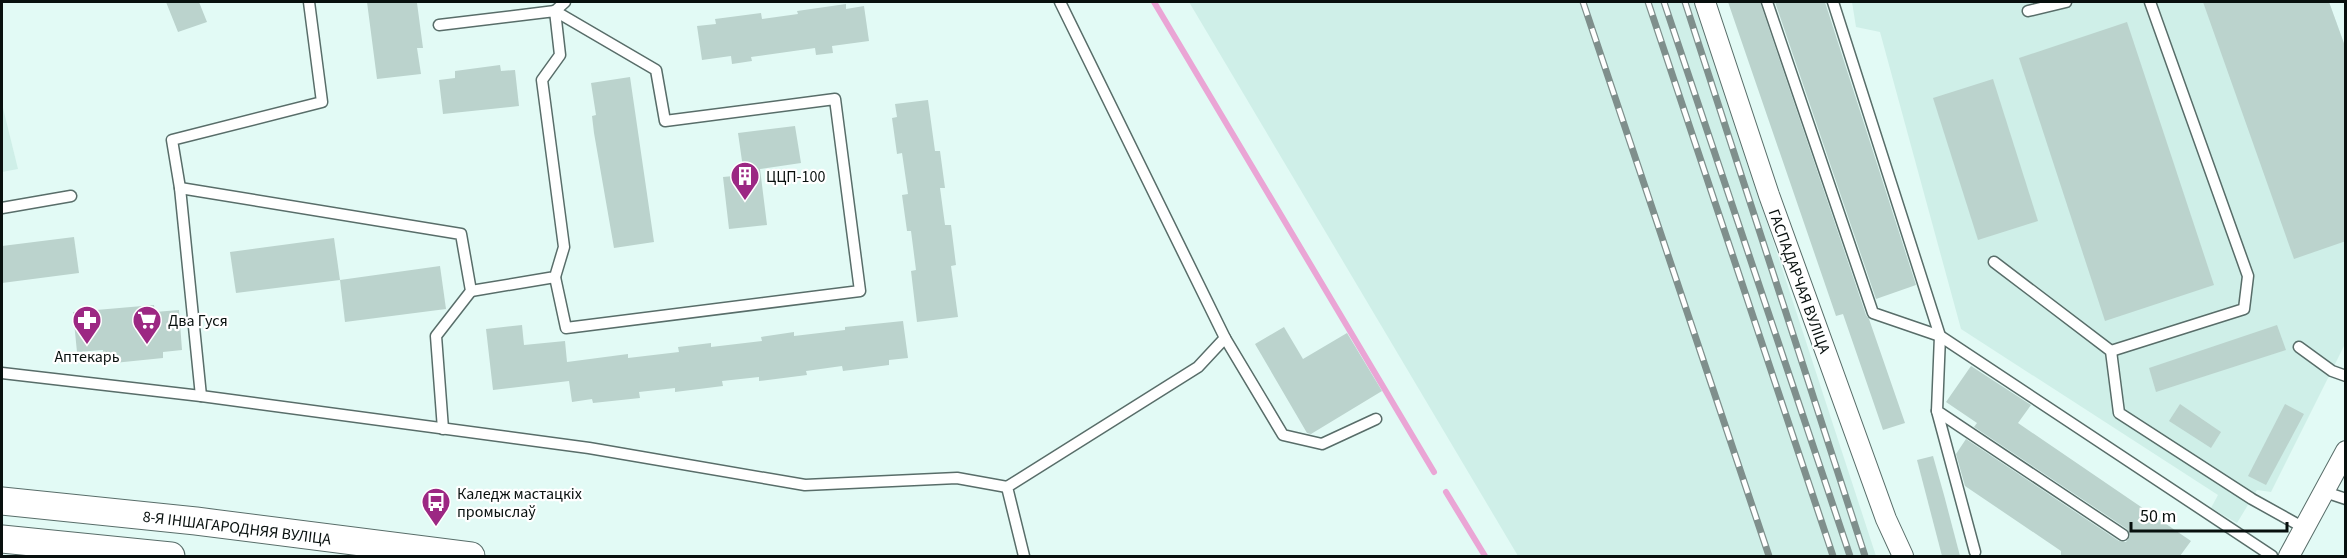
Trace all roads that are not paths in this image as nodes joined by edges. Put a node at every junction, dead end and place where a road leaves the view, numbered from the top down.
1 (309, 2) edge
2 (565, 2) edge
3 (1060, 2) edge
4 (1706, 2) edge
5 (1767, 2) edge
6 (1833, 2) edge
7 (2066, 2) edge
8 (2150, 2) edge
9 (554, 6) edge
10 (2028, 11) dead end
11 (439, 25) dead end
12 (180, 188) junction
13 (71, 196) dead end
14 (2, 208) edge
15 (1994, 262) dead end
16 (555, 277) junction
17 (471, 291) junction
18 (1940, 336) junction
19 (1225, 338) junction
20 (2299, 347) dead end
21 (2111, 351) junction
22 (2, 373) edge
23 (2346, 376) edge
24 (201, 396) junction
25 (1937, 411) junction
26 (1376, 419) dead end
27 (443, 429) junction
28 (2346, 451) edge
29 (1007, 486) junction
30 (2325, 492) junction
31 (2346, 499) edge
32 (2, 501) edge
33 (2306, 529) junction
34 (2123, 534) dead end
35 (2, 539) edge
36 (1975, 552) dead end
37 (171, 556) edge
38 (471, 556) edge
39 (1024, 556) edge
40 (1903, 556) edge
41 (2272, 556) edge
42 (2289, 556) edge

1 - 12 lane
2 - 9 lane
3 - 19 lane
4 - 40 street, ГАСПАДАРЧАЯ ВУЛІЦА
5 - 18 lane
6 - 18 lane
7 - 10 lane
8 - 21 lane
9 - 11 lane
9 - 16 lane
9 - 16 lane
12 - 17 lane
12 - 24 lane
13 - 14 lane
15 - 21 lane
16 - 17 lane
17 - 27 lane
18 - 25 lane
18 - 41 lane
19 - 26 lane
19 - 29 lane
20 - 23 lane
21 - 33 lane
22 - 24 lane
24 - 27 lane
25 - 34 lane
25 - 36 lane
27 - 29 lane
28 - 30 street
29 - 39 lane
30 - 31 lane
30 - 33 street
32 - 38 main road, 8-Я ІНШАГАРОДНЯЯ ВУЛІЦА
33 - 42 street
35 - 37 main road

